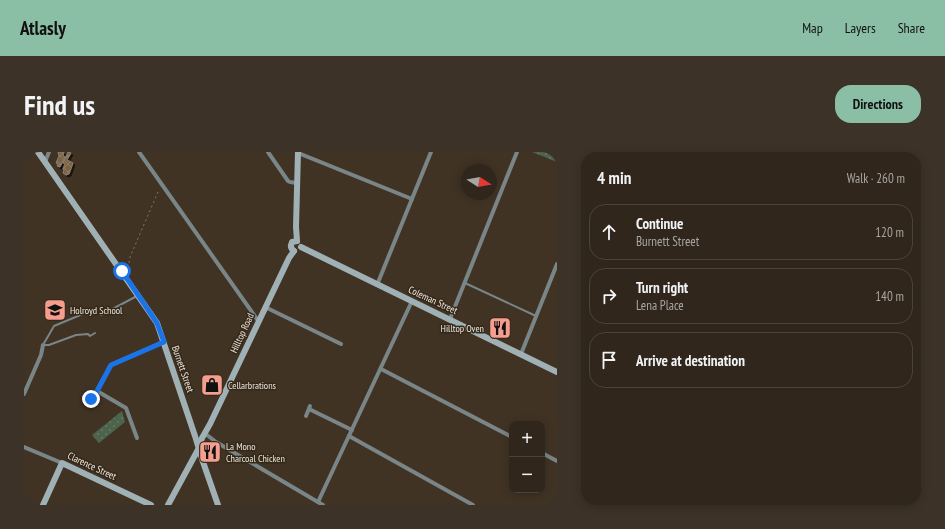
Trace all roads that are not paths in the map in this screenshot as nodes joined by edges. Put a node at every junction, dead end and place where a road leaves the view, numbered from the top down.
1 (38, 152) edge
2 (49, 152) edge
3 (139, 152) edge
4 (268, 152) edge
5 (431, 152) edge
6 (517, 152) edge
7 (298, 153) edge
8 (45, 162) junction
9 (297, 182) junction
10 (412, 199) junction
11 (297, 241) junction
12 (301, 247) junction
13 (294, 251) junction
14 (557, 264) edge
15 (464, 282) junction
16 (377, 285) junction
17 (138, 295) junction
18 (412, 302) junction
19 (265, 307) junction
20 (92, 314) dead end
21 (101, 315) dead end
22 (536, 316) junction
23 (450, 319) junction
24 (259, 322) junction
25 (96, 333) dead end
26 (164, 342) junction
27 (342, 344) dead end
28 (43, 345) junction
29 (521, 354) junction
30 (381, 369) junction
31 (557, 372) edge
32 (97, 391) junction
33 (24, 394) edge
34 (91, 399) dead end
35 (306, 416) dead end
36 (210, 424) junction
37 (192, 426) junction
38 (352, 430) junction
39 (207, 435) junction
40 (509, 435) edge
41 (349, 436) junction
42 (137, 438) dead end
43 (24, 447) edge
44 (199, 448) junction
45 (545, 455) edge
46 (557, 461) edge
47 (62, 463) junction
48 (182, 482) junction
49 (318, 502) junction
50 (43, 505) edge
51 (151, 505) edge
52 (168, 505) edge
53 (173, 505) edge
54 (218, 505) edge
55 (323, 505) edge
56 (473, 505) edge

1 - 8 street, Burnett Street
2 - 8 street
3 - 24 street
4 - 9 street
5 - 10 street
6 - 15 street
7 - 9 street
7 - 10 street
8 - 17 street, Burnett Street
9 - 11 street
10 - 16 street
11 - 12 street
11 - 13 street
12 - 13 street
12 - 16 street, Coleman Street
13 - 19 street, Hilltop Road
14 - 22 street
15 - 22 lane
15 - 23 street
16 - 18 street, Coleman Street
17 - 21 lane
17 - 26 street, Burnett Street
18 - 23 street, Coleman Street
18 - 30 street
19 - 24 street, Hilltop Road
19 - 27 street
20 - 28 lane
22 - 29 street
23 - 29 street, Coleman Street
24 - 36 street, Hilltop Road
25 - 28 lane
26 - 32 street
26 - 37 street, Burnett Street
28 - 33 street
29 - 31 street, Coleman Street
30 - 38 street
30 - 40 street
32 - 34 street
32 - 42 street
35 - 38 street
36 - 37 street
36 - 39 street, Hilltop Road
36 - 44 street, Hilltop Road
37 - 44 street, Burnett Street
38 - 41 street
39 - 44 street, Hilltop Road
39 - 49 street
41 - 49 street
41 - 56 street
43 - 47 street, Clarence Street
44 - 48 street, Hilltop Road
44 - 54 street, Burnett Street
45 - 46 street
47 - 50 street
47 - 51 street, Clarence Street
48 - 52 street, Hilltop Road
48 - 53 street, Hilltop Road
49 - 55 street

